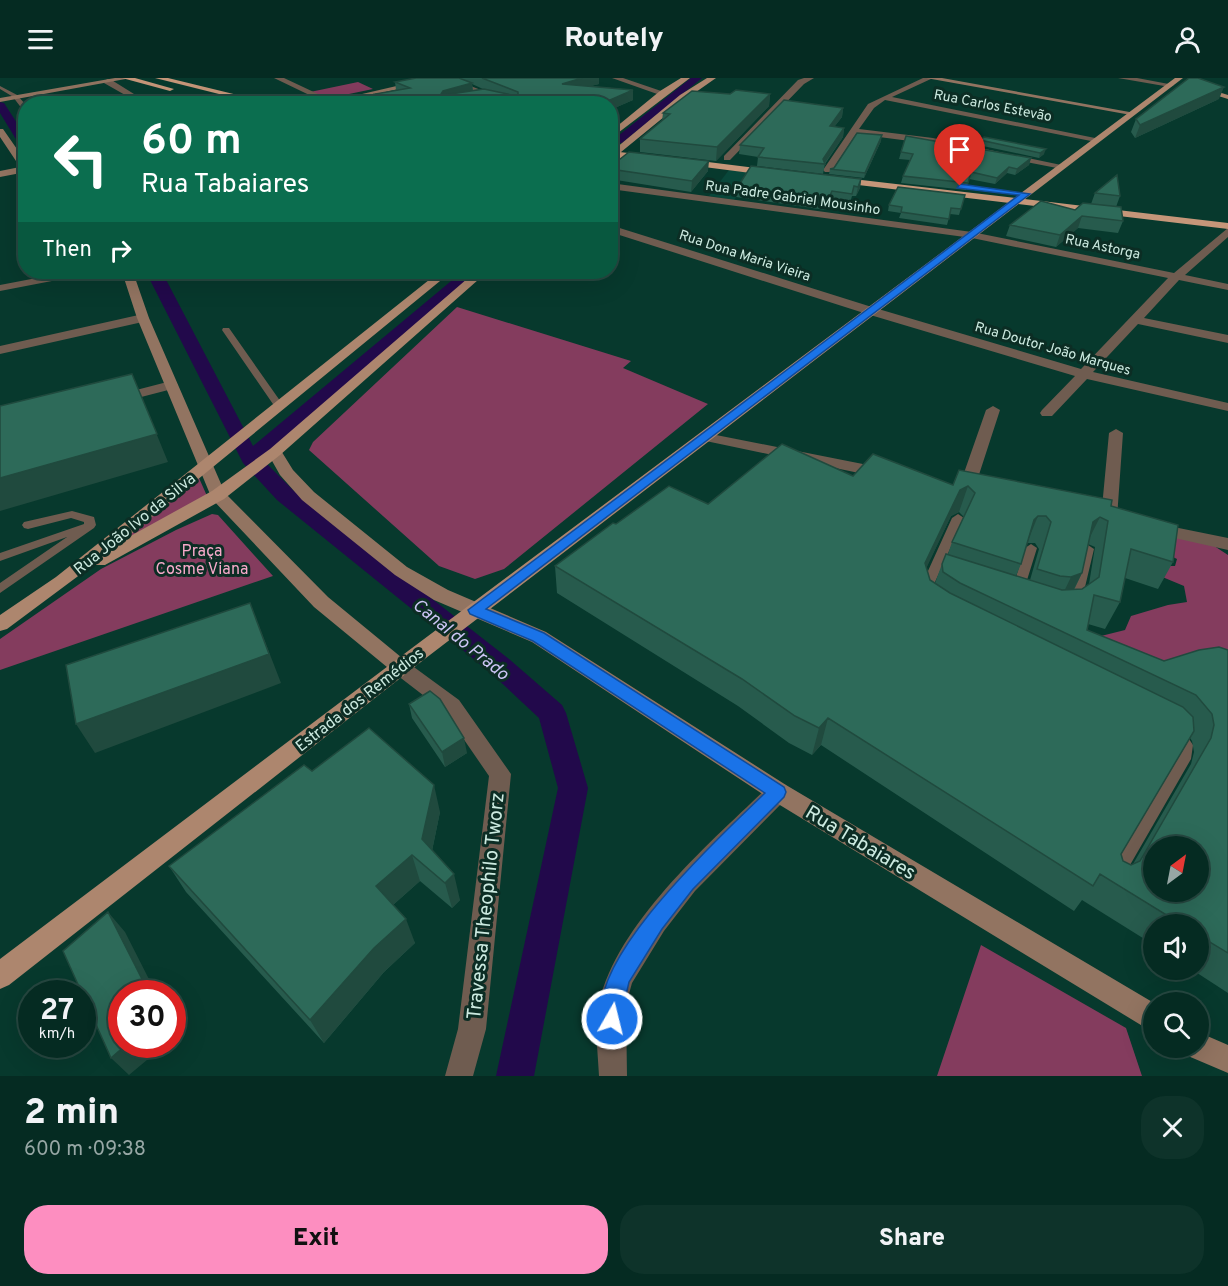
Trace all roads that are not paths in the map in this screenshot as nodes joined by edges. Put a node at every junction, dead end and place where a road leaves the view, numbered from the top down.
1 (126, 78) edge
2 (159, 78) edge
3 (278, 78) edge
4 (442, 78) edge
5 (616, 78) edge
6 (686, 78) edge
7 (712, 78) edge
8 (810, 78) edge
9 (929, 78) edge
10 (1122, 78) edge
11 (1175, 80) edge
12 (107, 81) junction
13 (0, 87) edge
14 (663, 93) junction
15 (488, 94) junction
16 (15, 96) junction
17 (133, 96) edge
18 (196, 96) edge
19 (237, 96) edge
20 (318, 96) edge
21 (359, 96) edge
22 (480, 96) edge
23 (493, 96) edge
24 (884, 98) junction
25 (1228, 98) edge
26 (1, 100) edge
27 (18, 100) edge
28 (1131, 113) junction
29 (618, 130) edge
30 (854, 130) junction
31 (0, 131) edge
32 (1096, 139) junction
33 (623, 146) junction
34 (618, 149) edge
35 (649, 149) edge
36 (618, 154) edge
37 (18, 158) edge
38 (655, 159) edge
39 (727, 159) junction
40 (1062, 166) junction
41 (18, 170) edge
42 (828, 170) junction
43 (0, 174) edge
44 (618, 187) edge
45 (1021, 198) junction
46 (1228, 217) edge
47 (1228, 228) edge
48 (618, 231) edge
49 (972, 234) junction
50 (1176, 277) junction
51 (47, 279) edge
52 (129, 279) edge
53 (436, 279) edge
54 (473, 279) edge
55 (1228, 287) edge
56 (0, 288) edge
57 (871, 311) junction
58 (143, 318) junction
59 (1134, 320) junction
60 (226, 330) dead end
61 (1228, 339) edge
62 (0, 350) edge
63 (1083, 374) junction
64 (171, 385) junction
65 (103, 403) edge
66 (278, 405) junction
67 (1228, 407) edge
68 (993, 410) dead end
69 (1047, 412) dead end
70 (1116, 433) dead end
71 (706, 437) junction
72 (269, 457) junction
73 (206, 463) junction
74 (898, 476) edge
75 (966, 490) edge
76 (218, 495) junction
77 (958, 518) edge
78 (1109, 518) edge
79 (28, 525) dead end
80 (90, 525) junction
81 (1141, 525) edge
82 (1228, 544) edge
83 (1031, 548) edge
84 (1088, 549) edge
85 (0, 557) edge
86 (62, 581) junction
87 (0, 589) edge
88 (1014, 600) edge
89 (936, 608) edge
90 (1064, 611) edge
91 (468, 616) junction
92 (0, 624) edge
93 (409, 660) junction
94 (1171, 728) edge
95 (778, 792) junction
96 (1112, 880) edge
97 (0, 976) edge
98 (1143, 1012) edge
99 (1209, 1051) edge
100 (1228, 1059) edge
101 (459, 1076) edge
102 (613, 1076) edge

1 - 12 main road
1 - 18 highway
2 - 19 highway
3 - 20 street
4 - 15 street
4 - 21 main road
5 - 14 street
6 - 14 main road
7 - 33 main road
8 - 39 street
9 - 24 street
9 - 28 main road
10 - 11 street
11 - 25 main road
11 - 28 main road, Estrada dos Remédios
12 - 16 main road
12 - 17 street
13 - 16 lane
14 - 29 main road
15 - 22 street
15 - 23 street
16 - 26 main road
16 - 27 street
24 - 30 street
24 - 32 street, Rua Carlos Estevão
28 - 32 main road, Estrada dos Remédios
30 - 40 street
30 - 42 street
31 - 37 main road
32 - 40 main road, Estrada dos Remédios
33 - 34 main road
33 - 35 highway
36 - 38 highway
39 - 39 highway
40 - 45 main road, Estrada dos Remédios
41 - 43 main road
42 - 45 highway
42 - 45 highway
44 - 49 street, Rua Padre Gabriel Mousinho
45 - 46 highway
45 - 47 highway
45 - 49 main road, Estrada dos Remédios
47 - 50 street
48 - 57 street, Rua Dona Maria Vieira
49 - 50 street, Rua Astorga
49 - 57 main road, Estrada dos Remédios
50 - 55 street, Rua Astorga
50 - 59 street
51 - 56 street
52 - 58 main road
53 - 66 main road, Rua João Ivo da Silva
54 - 72 main road, Rua João Ivo da Silva
57 - 63 street, Rua Doutor João Marques
57 - 71 main road, Estrada dos Remédios
58 - 62 street
58 - 64 main road
59 - 61 street
59 - 63 street
60 - 66 lane
63 - 67 street, Rua Doutor João Marques
63 - 69 street
64 - 65 street
64 - 73 main road
66 - 73 main road, Rua João Ivo da Silva
68 - 75 street
70 - 78 street
71 - 74 street
71 - 91 main road, Estrada dos Remédios
72 - 76 main road, Rua João Ivo da Silva
72 - 91 main road, Rua Tabaiares
73 - 76 main road
73 - 86 main road, Rua João Ivo da Silva
76 - 86 main road, Rua João Ivo da Silva
76 - 93 main road
77 - 89 lane
79 - 80 lane
80 - 85 lane
80 - 87 lane
81 - 82 street
83 - 88 lane
84 - 90 lane
86 - 92 main road
91 - 93 main road, Estrada dos Remédios
91 - 95 main road, Rua Tabaiares
93 - 97 main road, Estrada dos Remédios
93 - 101 street, Travessa Theophilo Tworz
94 - 96 lane
95 - 98 main road, Rua Tabaiares
95 - 102 street
99 - 100 main road

